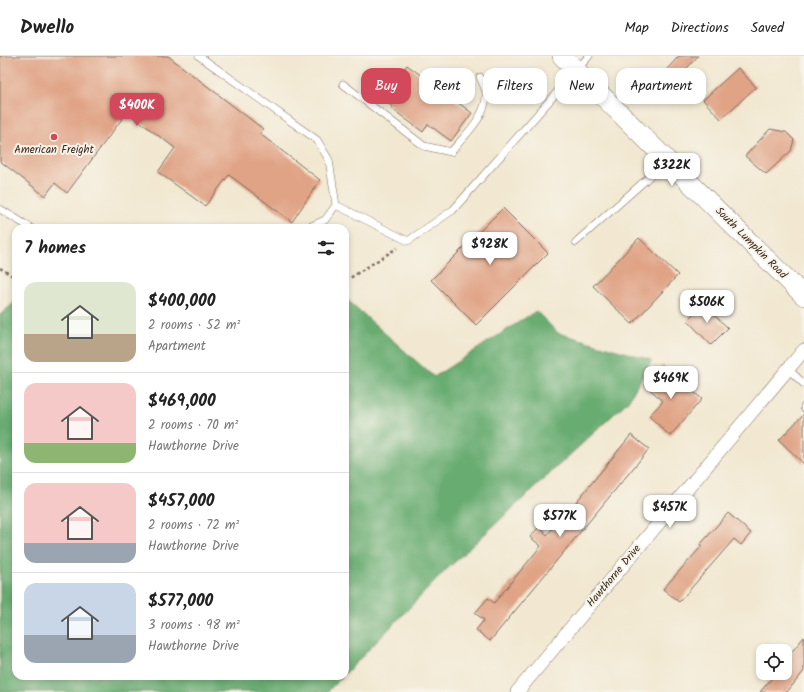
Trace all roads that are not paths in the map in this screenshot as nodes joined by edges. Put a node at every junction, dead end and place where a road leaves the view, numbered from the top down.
1 (199, 56) edge
2 (562, 56) edge
3 (589, 56) edge
4 (574, 68) edge
5 (578, 68) edge
6 (480, 76) dead end
7 (343, 84) dead end
8 (555, 94) edge
9 (608, 102) edge
10 (668, 161) junction
11 (336, 205) junction
12 (0, 209) edge
13 (24, 224) edge
14 (316, 224) edge
15 (576, 242) dead end
16 (804, 296) edge
17 (804, 350) edge
18 (788, 369) junction
19 (804, 384) edge
20 (517, 692) edge

1 - 11 lane
2 - 4 main road, South Lumpkin Road
3 - 5 lane
6 - 7 lane
8 - 11 lane
9 - 10 main road, South Lumpkin Road
10 - 15 lane
10 - 16 main road, South Lumpkin Road
11 - 14 lane
12 - 13 lane
17 - 18 street, Hawthorne Drive
18 - 19 lane
18 - 20 street, Hawthorne Drive

